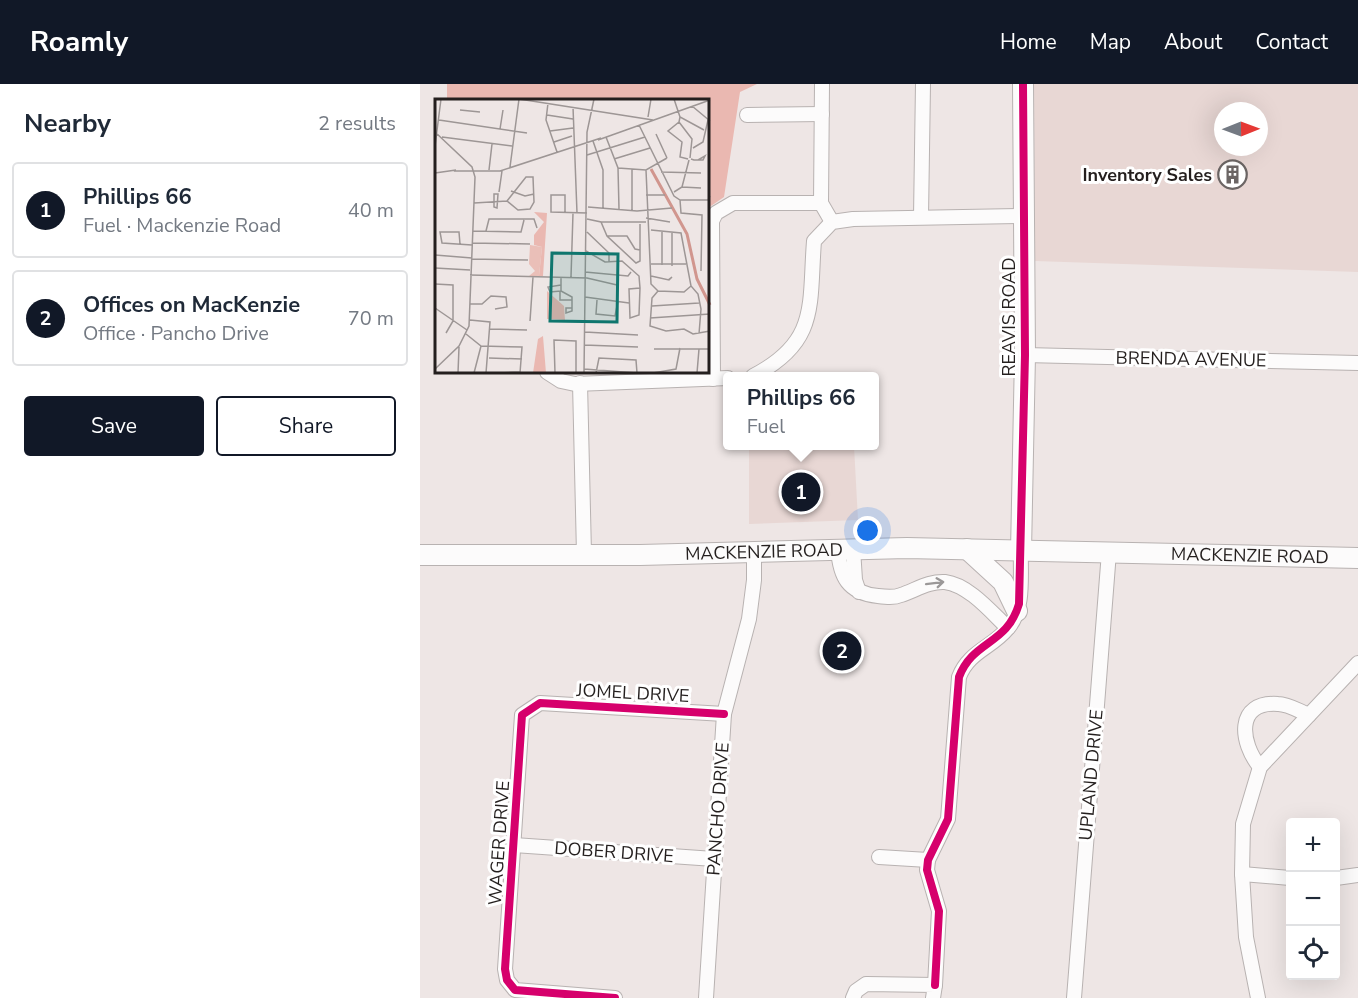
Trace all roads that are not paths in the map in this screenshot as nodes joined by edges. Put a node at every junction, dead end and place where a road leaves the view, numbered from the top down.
1 (822, 84) edge
2 (923, 84) edge
3 (1023, 84) edge
4 (822, 114) junction
5 (747, 115) dead end
6 (821, 203) junction
7 (1024, 216) junction
8 (921, 217) junction
9 (832, 222) junction
10 (1025, 355) junction
11 (1358, 363) edge
12 (760, 372) edge
13 (551, 374) edge
14 (602, 377) edge
15 (723, 378) edge
16 (713, 379) junction
17 (580, 383) junction
18 (846, 549) junction
19 (966, 549) junction
20 (1021, 550) junction
21 (754, 552) junction
22 (1109, 552) junction
23 (584, 554) junction
24 (420, 555) edge
25 (1358, 558) edge
26 (1013, 620) junction
27 (1358, 663) edge
28 (540, 703) joint
29 (724, 714) junction
30 (1309, 715) junction
31 (1260, 767) junction
32 (514, 845) junction
33 (879, 856) dead end
34 (714, 859) junction
35 (928, 860) junction
36 (1242, 874) junction
37 (1358, 875) edge
38 (1340, 877) edge
39 (1286, 878) edge
40 (934, 992) edge
41 (615, 998) edge
42 (706, 998) edge
43 (854, 998) edge
44 (1074, 998) edge
45 (1258, 998) edge

1 - 4 street
2 - 8 street
3 - 7 main road, REAVIS ROAD
4 - 5 street
4 - 6 street
6 - 9 street
6 - 16 street
7 - 8 street
7 - 10 main road, REAVIS ROAD
8 - 9 street
9 - 12 street
10 - 11 street, BRENDA AVENUE
10 - 20 main road, REAVIS ROAD
13 - 17 street
14 - 16 street
14 - 17 street
15 - 16 street
17 - 23 street
18 - 19 main road, MACKENZIE ROAD
18 - 21 main road, MACKENZIE ROAD
18 -> 26 street
19 - 20 main road, MACKENZIE ROAD
19 - 26 main road
20 - 22 main road, MACKENZIE ROAD
20 - 26 street
21 - 23 main road, MACKENZIE ROAD
21 - 29 street, PANCHO DRIVE
22 - 25 main road, MACKENZIE ROAD
22 - 44 street, UPLAND DRIVE
23 - 24 main road, MACKENZIE ROAD
26 - 35 street
27 - 30 street
28 - 29 street, JOMEL DRIVE
28 - 32 street, WAGER DRIVE
29 - 34 street, PANCHO DRIVE
30 - 31 street
30 - 31 street
31 - 36 street
32 - 34 street, DOBER DRIVE
32 - 41 street, WAGER DRIVE
33 - 35 street
34 - 42 street, PANCHO DRIVE
35 - 40 street
36 - 39 street
36 - 45 street
37 - 38 street
40 - 43 street

